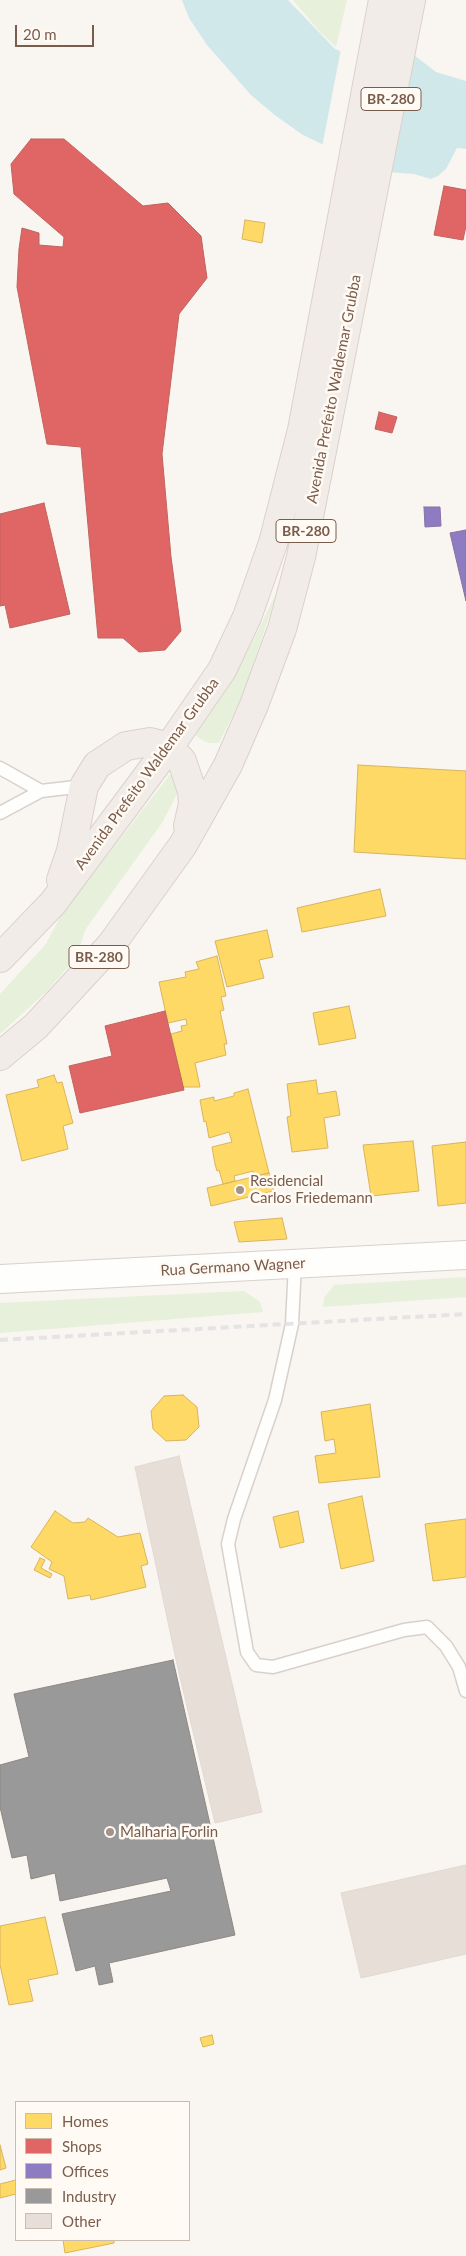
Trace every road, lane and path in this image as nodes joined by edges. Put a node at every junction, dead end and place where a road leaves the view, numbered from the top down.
1 (383, 0) edge
2 (411, 0) edge
3 (359, 194) junction
4 (169, 747) junction
5 (0, 768) edge
6 (84, 786) junction
7 (41, 791) junction
8 (0, 813) edge
9 (183, 845) junction
10 (53, 903) junction
11 (0, 958) edge
12 (0, 1056) edge
13 (466, 1255) edge
14 (295, 1264) junction
15 (0, 1279) edge
16 (466, 1691) edge

1 - 3 highway, BR-280
2 - 3 highway, BR-280
3 - 4 highway, Avenida Prefeito Waldemar Grubba / BR-280
3 - 9 highway, Avenida Prefeito Waldemar Grubba / BR-280
4 - 6 highway
4 - 9 highway
4 - 10 highway, Avenida Prefeito Waldemar Grubba / BR-280
5 - 7 lane
6 - 7 lane
6 - 10 highway
7 - 8 lane
9 - 12 highway, Avenida Prefeito Waldemar Grubba / BR-280
10 - 11 highway, Avenida Prefeito Waldemar Grubba / BR-280
13 - 14 street, Rua Germano Wagner
14 - 15 street, Rua Germano Wagner
14 - 16 lane

